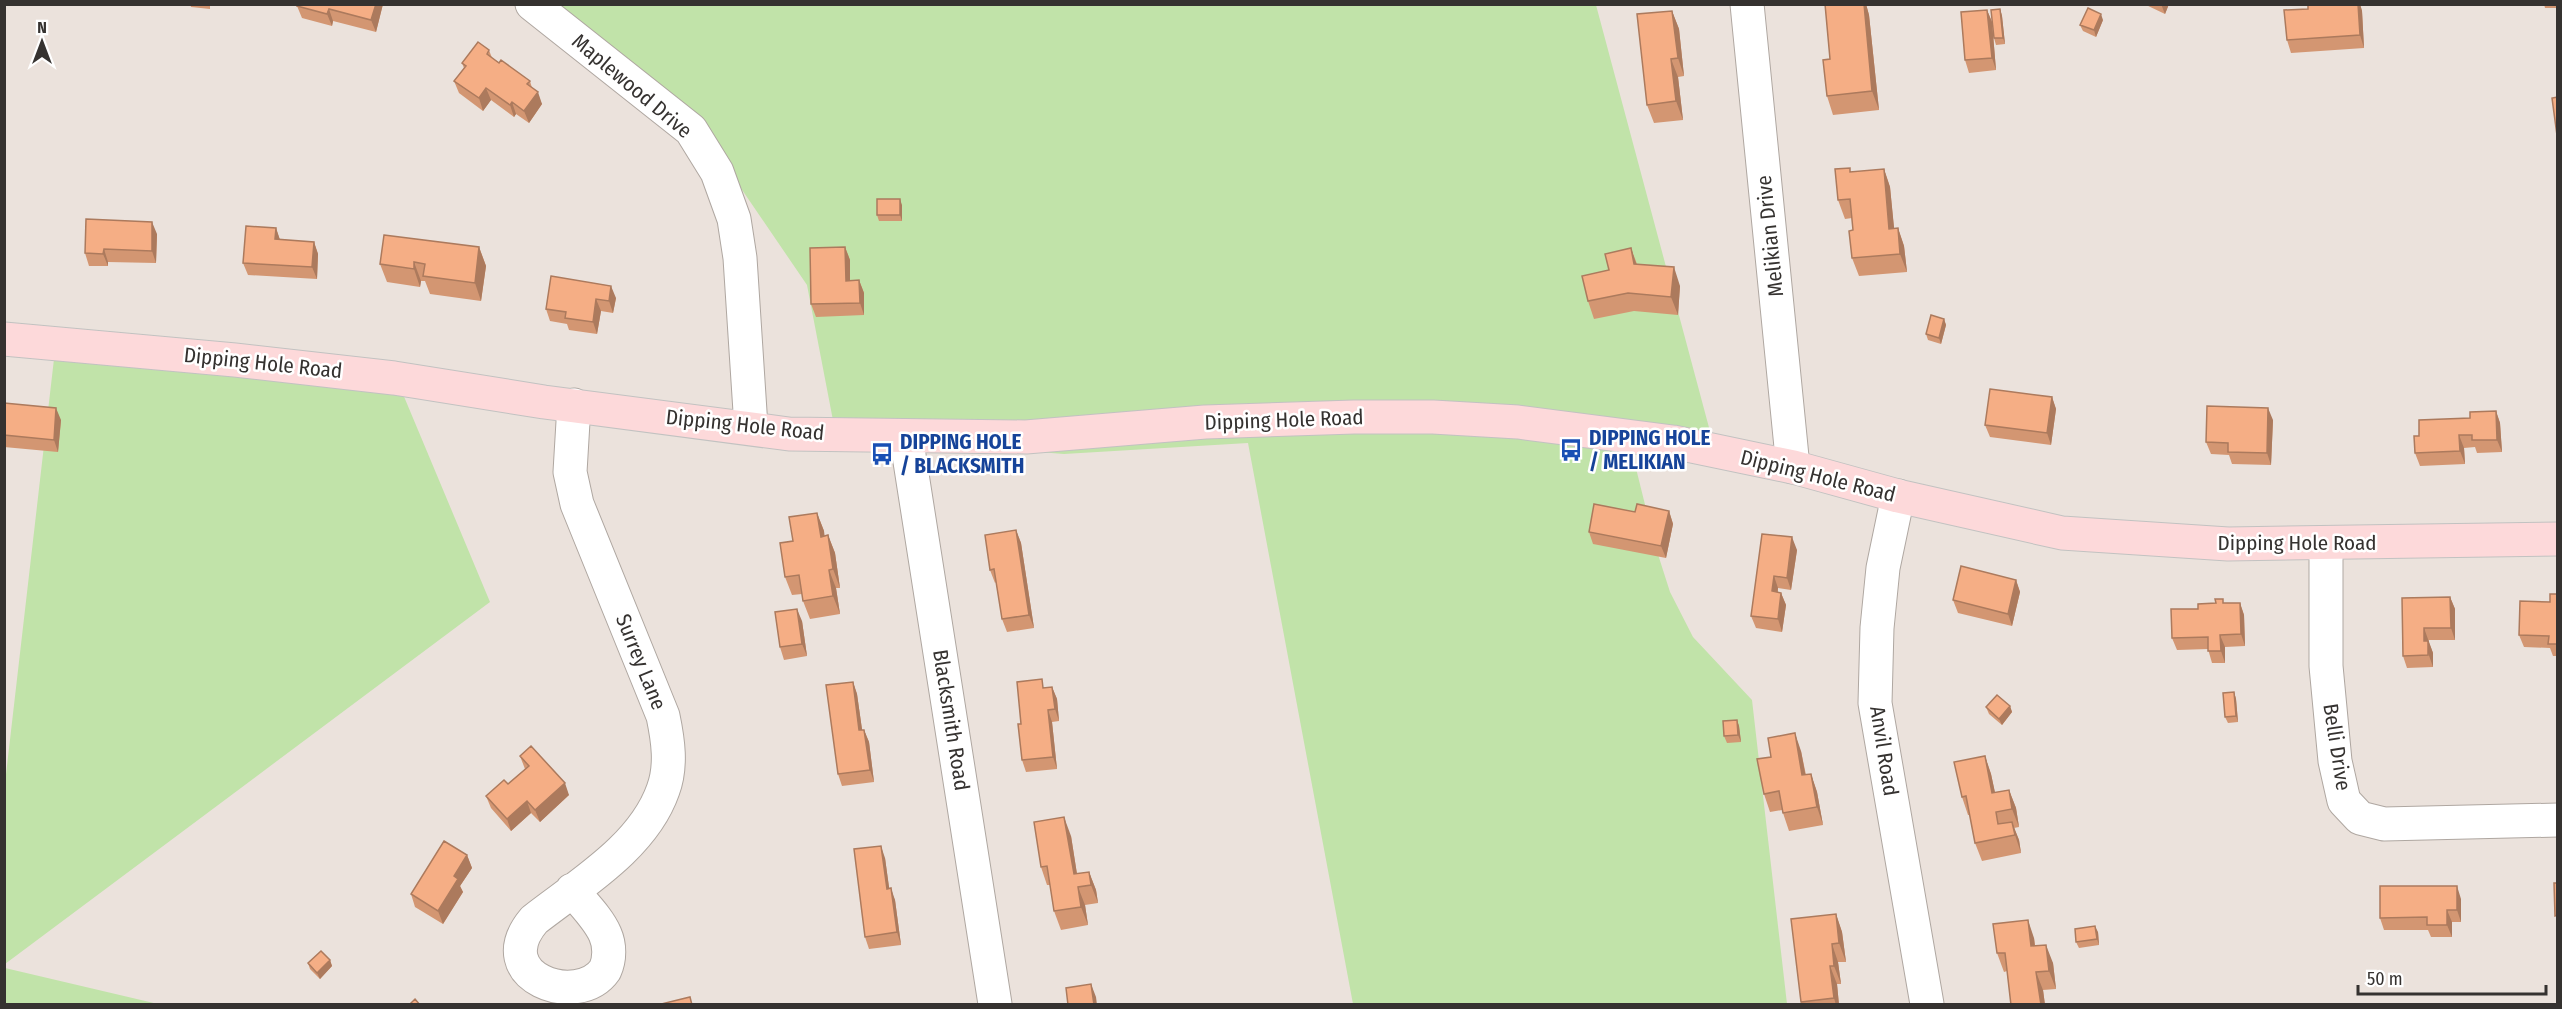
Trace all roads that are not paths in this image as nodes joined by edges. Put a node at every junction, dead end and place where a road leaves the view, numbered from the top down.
1 (532, 4) edge
2 (1747, 4) edge
3 (4, 339) edge
4 (574, 405) junction
5 (751, 427) junction
6 (906, 436) junction
7 (1794, 467) junction
8 (1898, 496) junction
9 (2558, 539) edge
10 (2326, 544) junction
11 (2558, 820) edge
12 (572, 890) dead end
13 (995, 1005) edge
14 (1927, 1005) edge

1 - 5 street, Maplewood Drive
2 - 7 street, Melikian Drive
3 - 4 main road, Dipping Hole Road
4 - 5 main road, Dipping Hole Road
4 - 12 street, Surrey Lane
5 - 6 main road, Dipping Hole Road
6 - 7 main road, Dipping Hole Road
6 - 13 street, Blacksmith Road
7 - 8 main road, Dipping Hole Road
8 - 10 main road, Dipping Hole Road
8 - 14 street, Anvil Road
9 - 10 main road, Dipping Hole Road
10 - 11 street, Belli Drive

